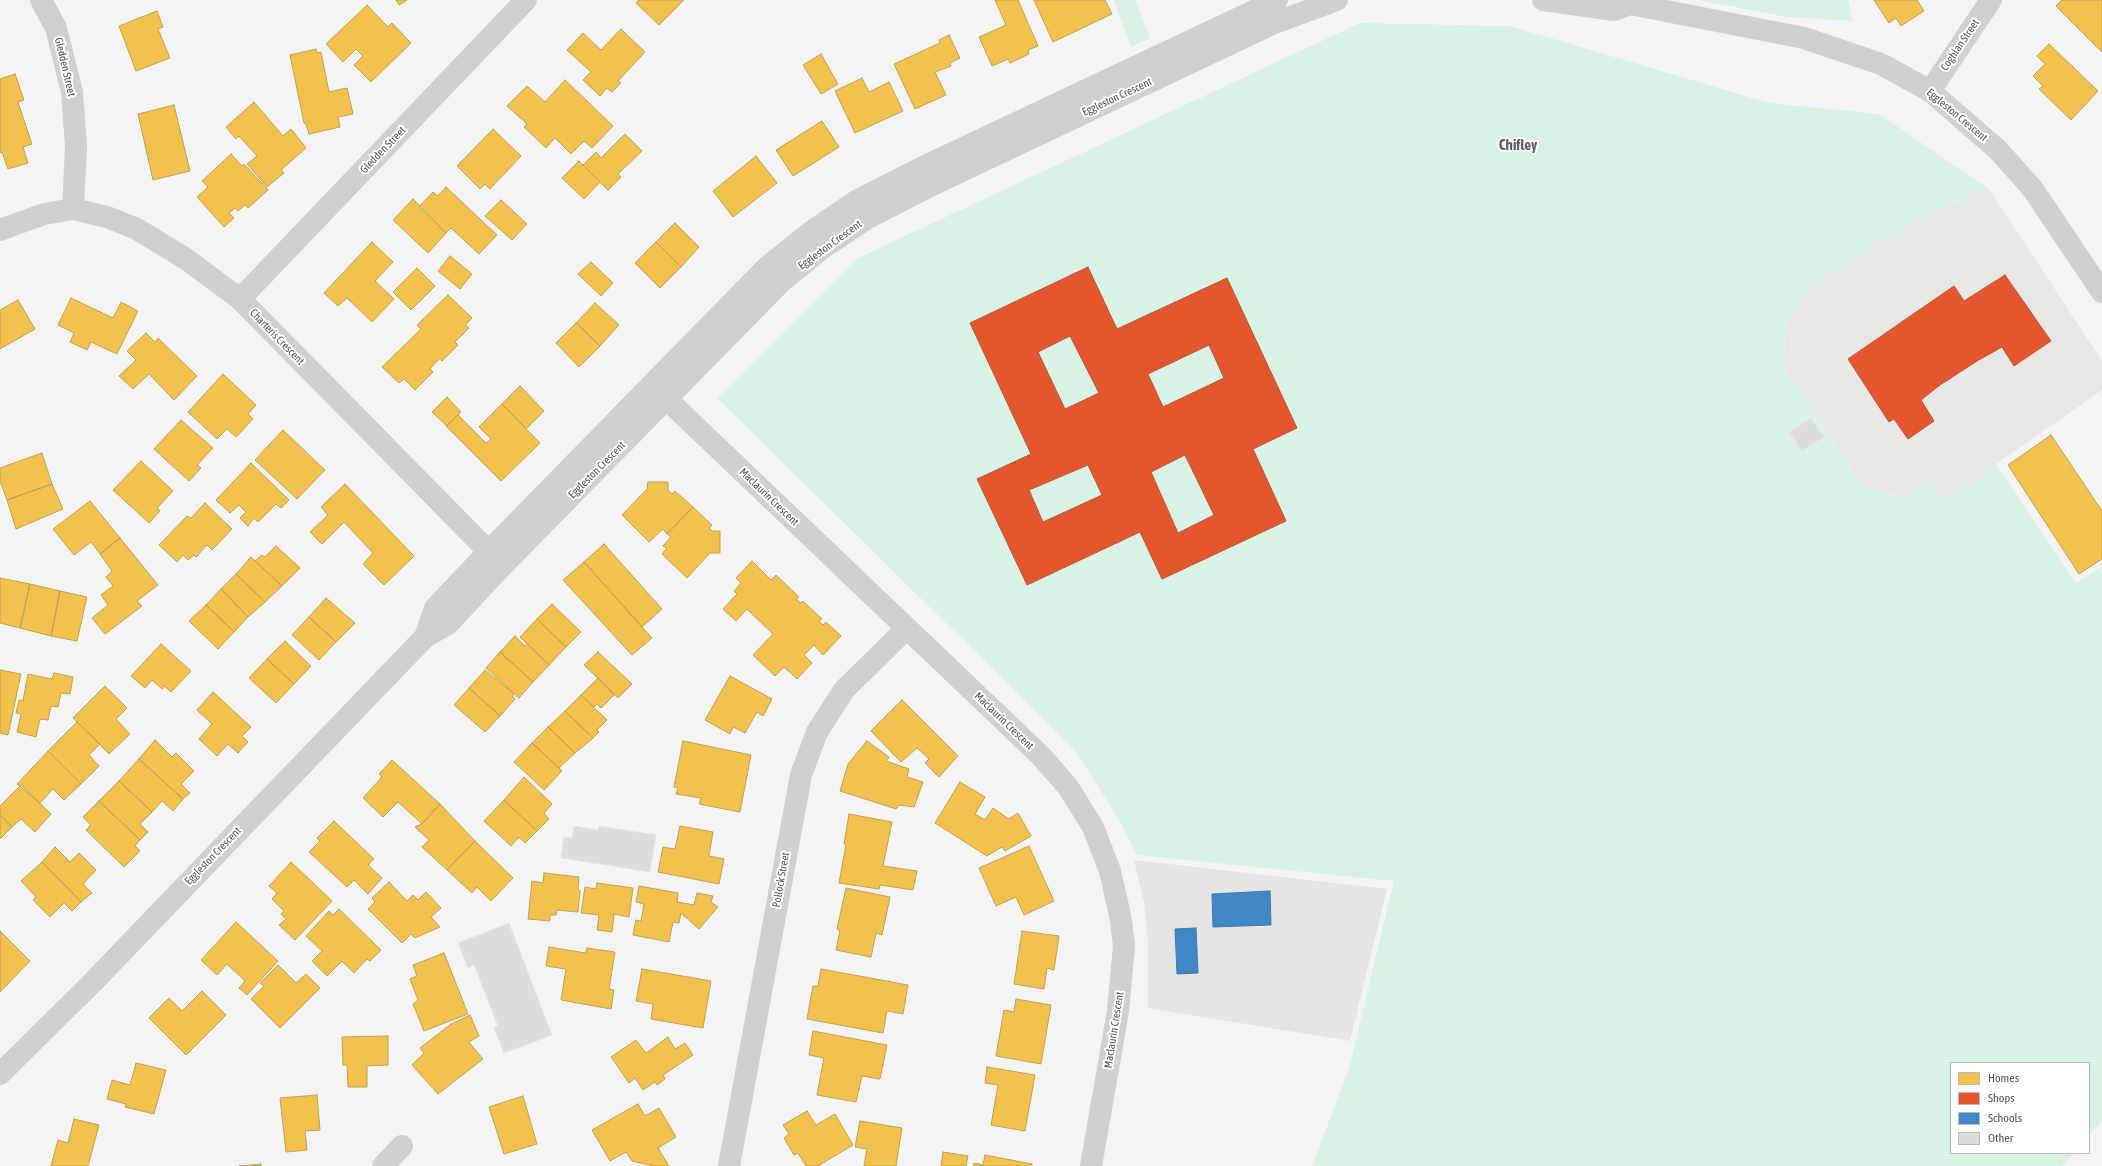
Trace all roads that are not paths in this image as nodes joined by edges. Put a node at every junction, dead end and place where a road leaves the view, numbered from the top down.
1 (41, 0) edge
2 (526, 0) edge
3 (1277, 0) edge
4 (1337, 0) edge
5 (1543, 0) edge
6 (1991, 0) edge
7 (1628, 2) edge
8 (1593, 4) edge
9 (1930, 91) junction
10 (73, 209) junction
11 (0, 230) edge
12 (2102, 292) edge
13 (240, 299) junction
14 (659, 392) junction
15 (495, 559) junction
16 (907, 628) junction
17 (0, 1074) edge
18 (402, 1146) dead end
19 (383, 1166) edge
20 (729, 1166) edge
21 (1091, 1166) edge

1 - 10 street, Gledden Street
2 - 13 street, Gledden Street
3 - 14 street, Eggleston Crescent
4 - 14 street, Eggleston Crescent
5 - 8 street, Eggleston Crescent
6 - 9 street, Coghlan Street
7 - 8 street, Eggleston Crescent
7 - 9 street, Eggleston Crescent
9 - 12 street, Eggleston Crescent
10 - 11 street, Charteris Crescent
10 - 13 street, Charteris Crescent
13 - 15 street, Charteris Crescent
14 - 15 street, Eggleston Crescent
14 - 16 street, Maclaurin Crescent
15 - 17 street, Eggleston Crescent
16 - 20 street, Pollock Street
16 - 21 street, Maclaurin Crescent
18 - 19 street

